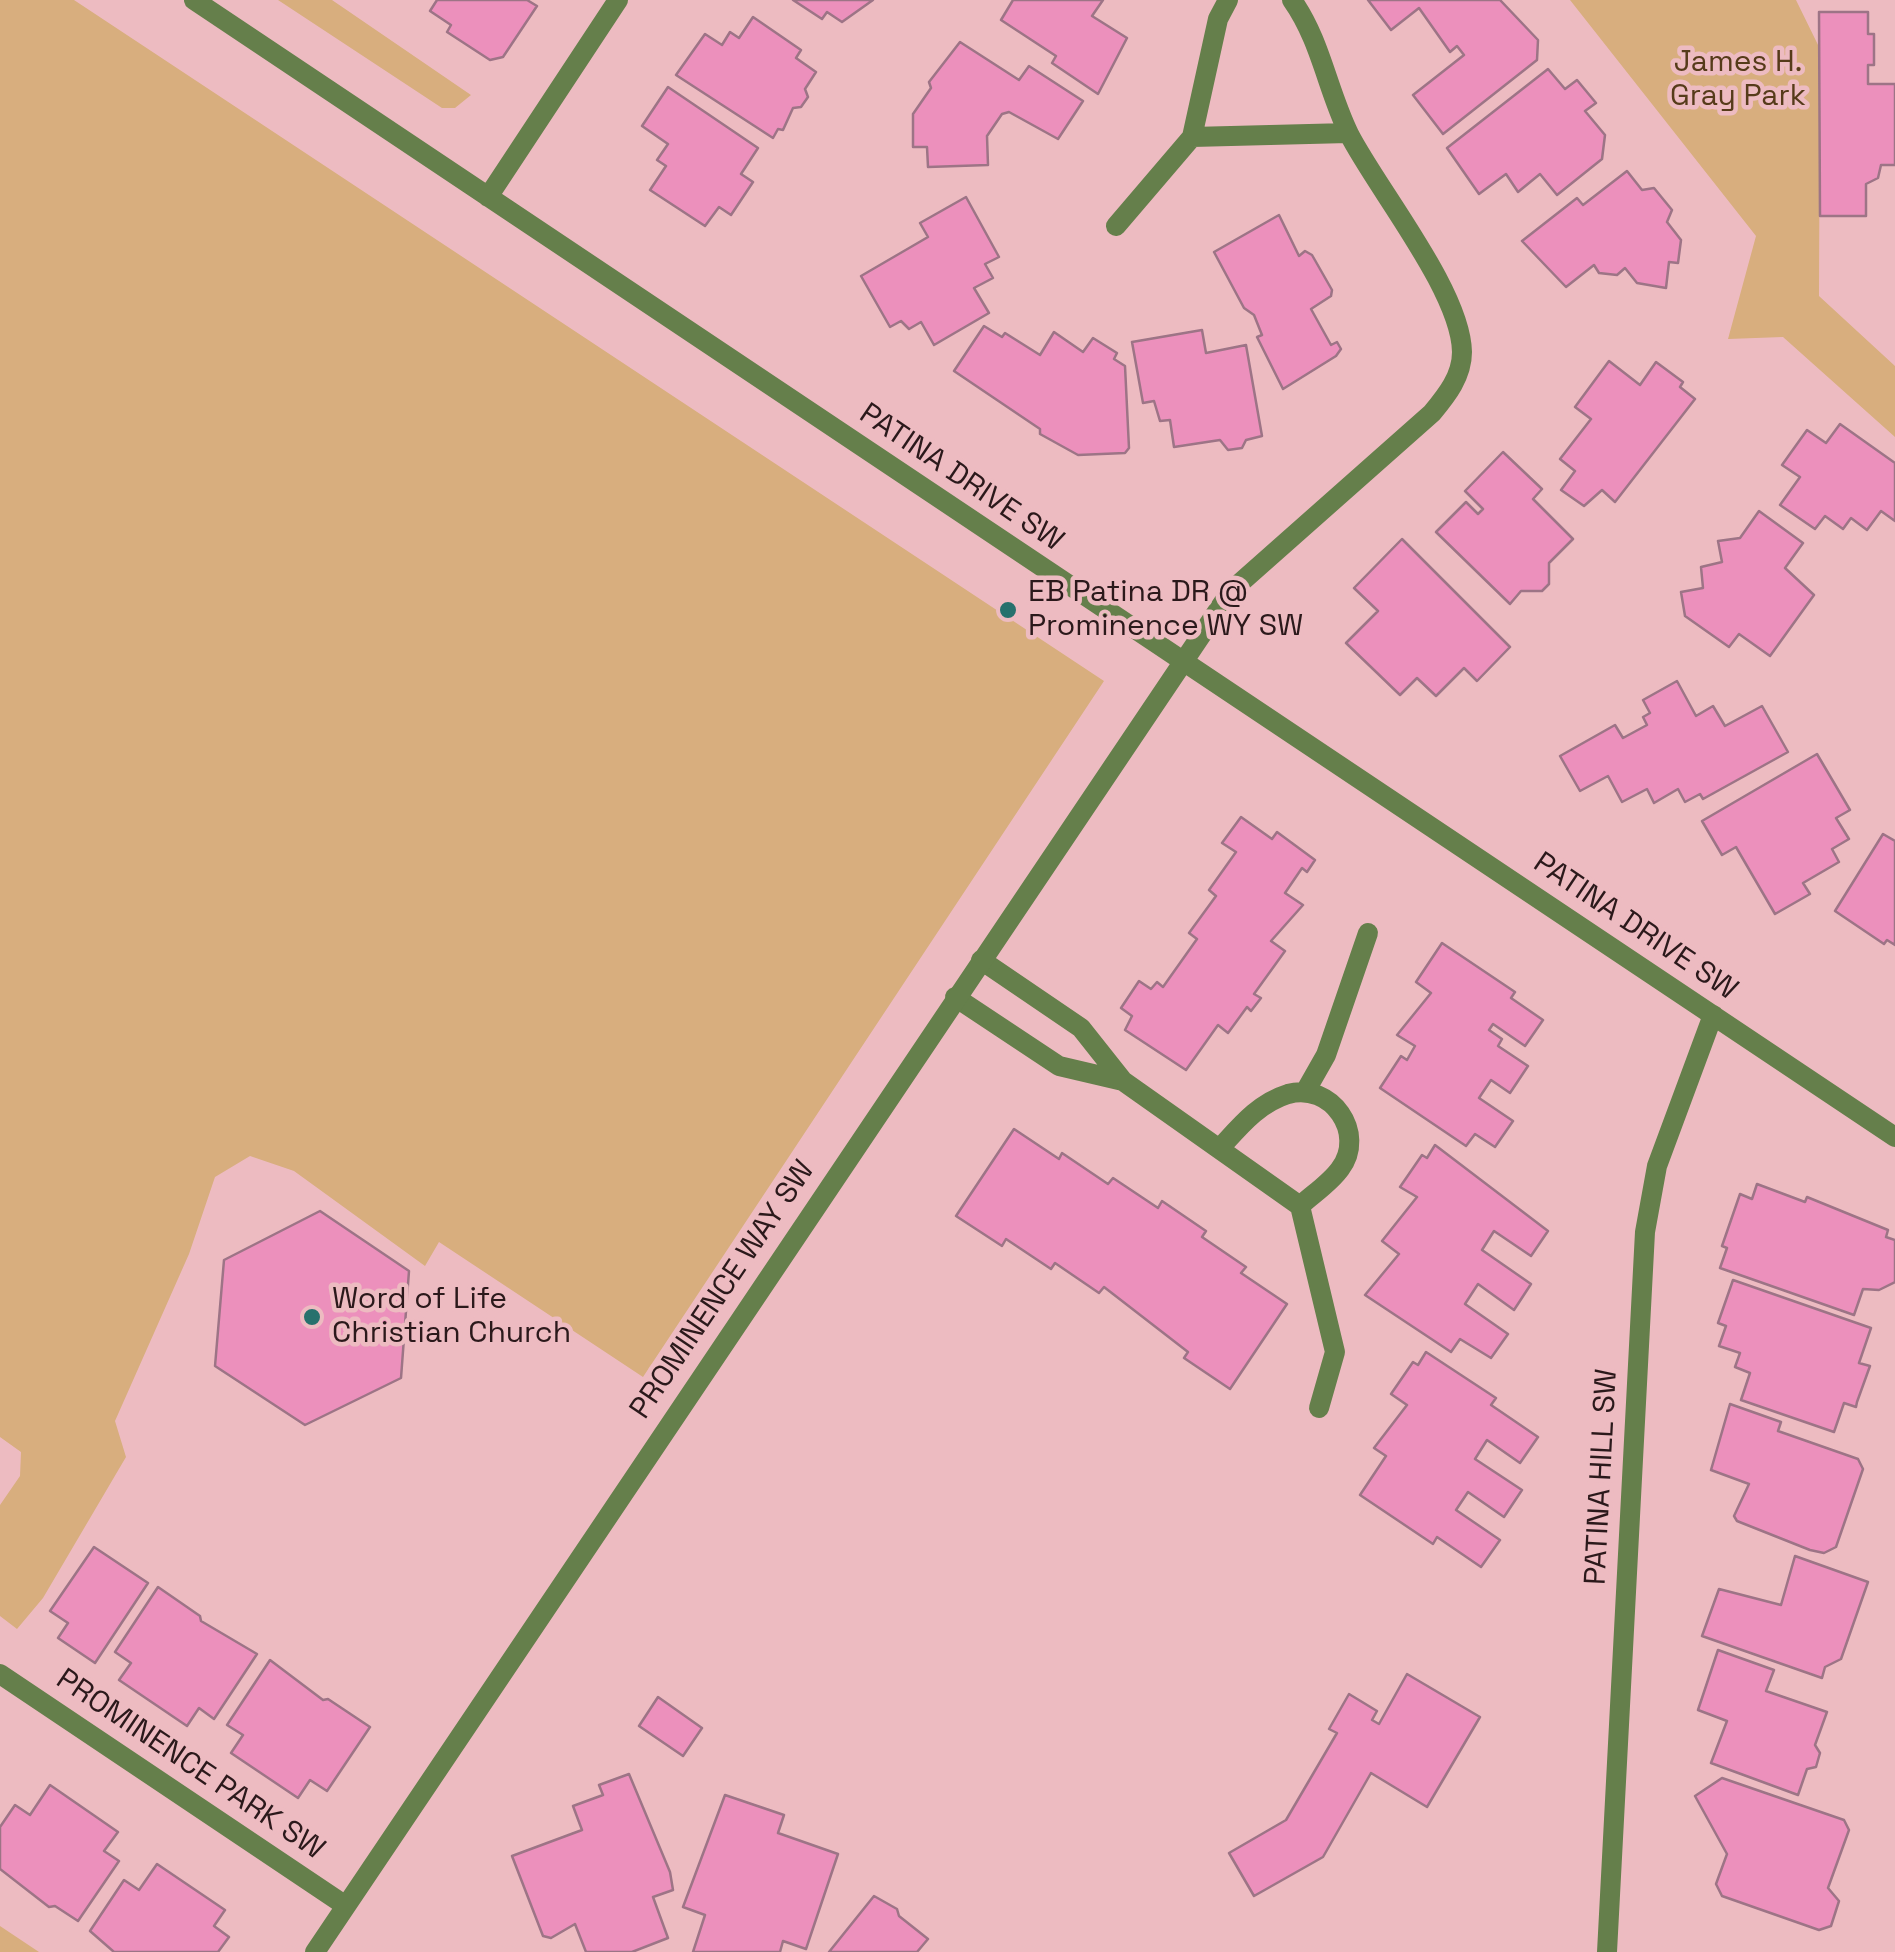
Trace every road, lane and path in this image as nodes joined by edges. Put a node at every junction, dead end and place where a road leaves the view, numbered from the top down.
1 (194, 0) edge
2 (618, 0) edge
3 (1228, 0) edge
4 (1292, 0) edge
5 (1348, 133) junction
6 (1192, 138) junction
7 (488, 197) junction
8 (1116, 226) dead end
9 (1181, 661) junction
10 (1368, 933) dead end
11 (981, 960) junction
12 (955, 997) junction
13 (1713, 1015) junction
14 (1123, 1080) junction
15 (1304, 1092) junction
16 (1895, 1137) edge
17 (1221, 1146) junction
18 (1300, 1206) junction
19 (1319, 1408) dead end
20 (0, 1674) edge
21 (346, 1906) junction
22 (315, 1952) edge
23 (1607, 1952) edge

1 - 7 street, PATINA DRIVE SW
2 - 7 street
3 - 6 street
4 - 5 street, PROMINENCE WAY SW
5 - 6 street
5 - 9 street, PROMINENCE WAY SW
6 - 8 street
7 - 9 street, PATINA DRIVE SW
9 - 11 street, PROMINENCE WAY SW
9 - 13 street, PATINA DRIVE SW
10 - 15 street
11 - 12 street, PROMINENCE WAY SW
11 - 14 street
12 - 14 street
12 - 21 street, PROMINENCE WAY SW
13 - 16 street, PATINA DRIVE SW
13 - 23 street, PATINA HILL SW
14 - 17 street
15 - 17 street
15 - 18 street
17 - 18 street
18 - 19 street
20 - 21 street, PROMINENCE PARK SW
21 - 22 street, PROMINENCE WAY SW

